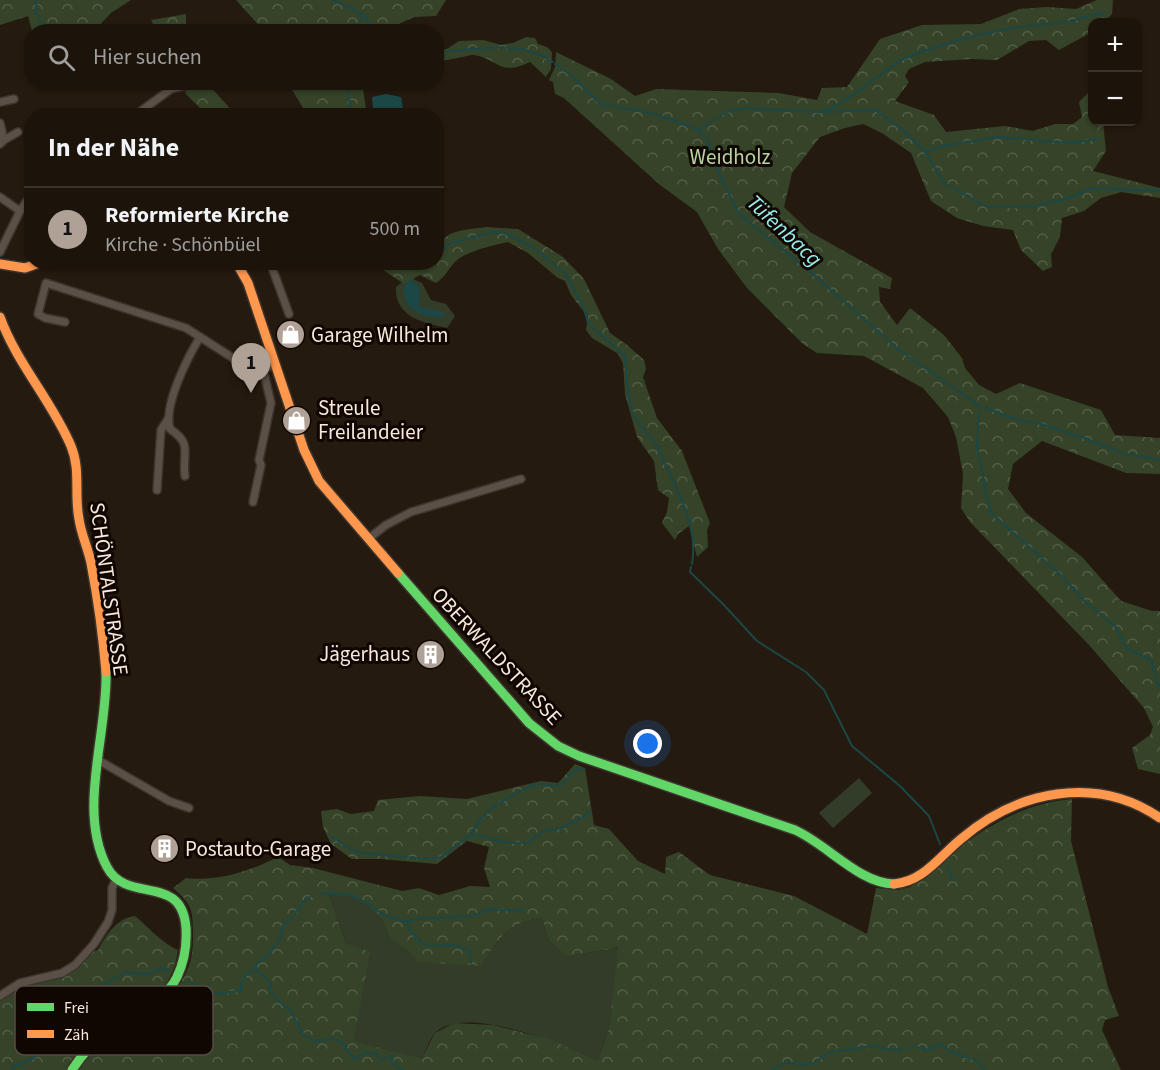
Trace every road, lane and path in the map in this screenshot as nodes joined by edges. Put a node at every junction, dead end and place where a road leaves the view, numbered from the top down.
1 (170, 90) edge
2 (14, 99) dead end
3 (0, 102) edge
4 (145, 108) edge
5 (0, 123) edge
6 (18, 132) dead end
7 (2, 142) edge
8 (0, 196) edge
9 (24, 205) edge
10 (20, 211) junction
11 (0, 252) edge
12 (0, 264) edge
13 (24, 268) edge
14 (242, 270) edge
15 (273, 270) edge
16 (289, 314) dead end
17 (0, 317) edge
18 (65, 322) dead end
19 (200, 337) junction
20 (275, 365) junction
21 (263, 369) junction
22 (168, 419) junction
23 (185, 477) dead end
24 (520, 479) dead end
25 (157, 490) dead end
26 (253, 502) dead end
27 (368, 539) junction
28 (98, 760) junction
29 (189, 808) dead end
30 (1160, 818) edge
31 (116, 880) junction
32 (15, 986) edge
33 (15, 986) edge
34 (172, 986) edge
35 (0, 996) edge
36 (83, 1055) edge
37 (72, 1070) edge

1 - 4 street
2 - 3 street
5 - 7 street
6 - 7 street
8 - 10 street
9 - 10 street
10 - 11 street
12 - 13 street
14 - 20 street, OBERWALDSTRASSE
15 - 16 street
17 - 28 street, SCHÖNTALSTRASSE
18 - 19 street
19 - 21 street
19 - 22 street
20 - 21 street
20 - 27 street, OBERWALDSTRASSE
21 - 26 street
22 - 23 street
22 - 25 street
24 - 27 street
27 - 30 street, OBERWALDSTRASSE
28 - 29 street
28 - 31 street, SCHÖNTALSTRASSE
31 - 32 street
31 - 34 street
33 - 35 street
36 - 37 street

